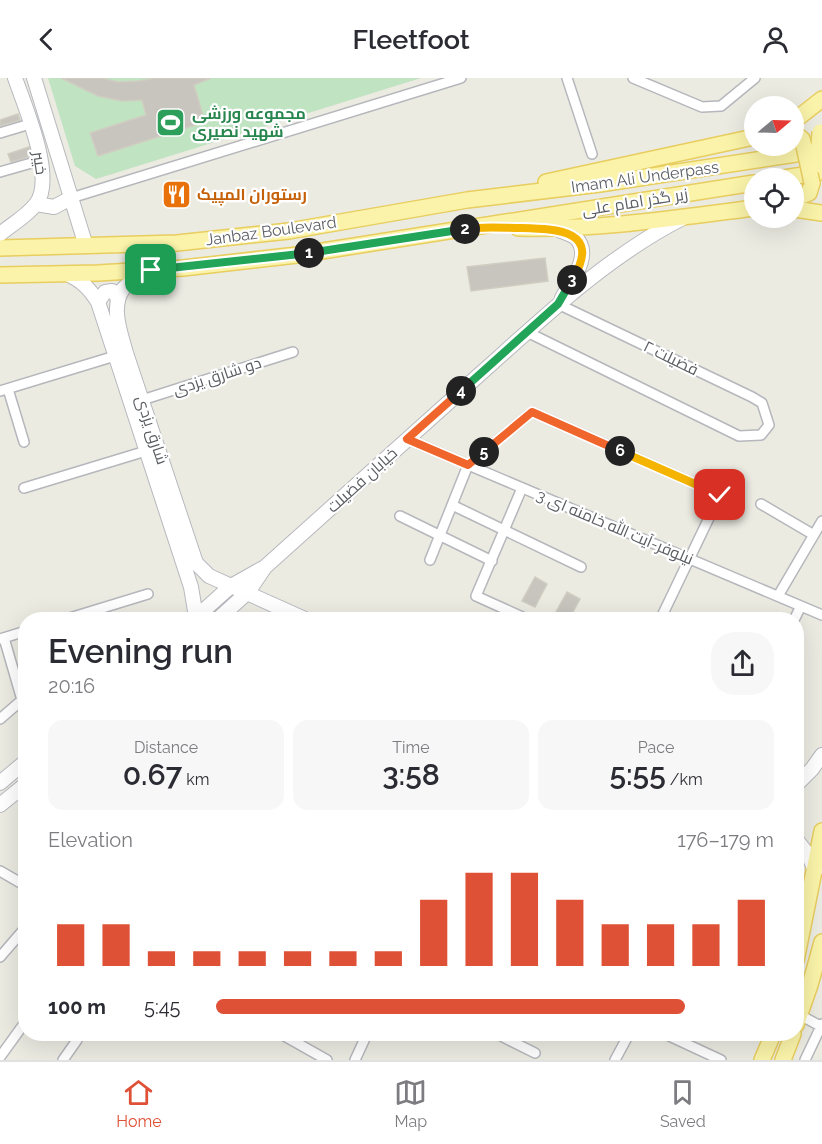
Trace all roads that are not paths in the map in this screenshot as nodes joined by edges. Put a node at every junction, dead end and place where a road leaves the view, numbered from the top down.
1 (15, 78) edge
2 (34, 78) edge
3 (461, 78) edge
4 (567, 78) edge
5 (633, 78) edge
6 (754, 78) edge
7 (822, 99) edge
8 (804, 113) edge
9 (30, 124) junction
10 (821, 127) edge
11 (0, 133) edge
12 (744, 140) edge
13 (804, 146) edge
14 (822, 150) edge
15 (592, 154) dead end
16 (42, 160) junction
17 (822, 166) edge
18 (0, 172) edge
19 (817, 178) edge
20 (744, 185) edge
21 (804, 195) edge
22 (71, 198) junction
23 (467, 200) junction
24 (36, 204) junction
25 (744, 209) edge
26 (804, 210) edge
27 (822, 213) edge
28 (686, 217) junction
29 (479, 227) junction
30 (557, 229) junction
31 (0, 234) edge
32 (86, 246) junction
33 (0, 248) edge
34 (151, 270) junction
35 (67, 274) junction
36 (0, 275) edge
37 (118, 301) junction
38 (98, 302) junction
39 (558, 304) junction
40 (527, 332) junction
41 (293, 352) dead end
42 (115, 356) junction
43 (4, 390) edge
44 (142, 400) junction
45 (407, 439) junction
46 (24, 442) dead end
47 (152, 449) junction
48 (468, 465) junction
49 (24, 488) dead end
50 (522, 488) junction
51 (761, 504) dead end
52 (452, 505) junction
53 (400, 516) dead end
54 (822, 521) edge
55 (505, 529) junction
56 (814, 535) junction
57 (439, 537) junction
58 (690, 559) junction
59 (430, 560) dead end
60 (492, 561) junction
61 (265, 567) junction
62 (581, 567) dead end
63 (206, 573) junction
64 (188, 579) junction
65 (231, 586) junction
66 (248, 592) junction
67 (148, 594) dead end
68 (778, 596) junction
69 (801, 606) junction
70 (89, 612) edge
71 (193, 612) edge
72 (201, 612) edge
73 (227, 612) edge
74 (291, 612) edge
75 (511, 612) edge
76 (664, 612) edge
77 (798, 612) edge
78 (822, 615) edge
79 (18, 633) edge
80 (2, 638) edge
81 (18, 688) edge
82 (18, 703) edge
83 (0, 719) edge
84 (822, 754) edge
85 (18, 768) edge
86 (804, 778) edge
87 (0, 783) edge
88 (18, 790) edge
89 (0, 805) edge
90 (822, 831) edge
91 (804, 849) edge
92 (0, 871) edge
93 (815, 871) junction
94 (18, 881) edge
95 (804, 923) edge
96 (18, 936) edge
97 (822, 942) edge
98 (0, 957) edge
99 (804, 1000) edge
100 (804, 1022) edge
101 (822, 1026) edge
102 (18, 1032) edge
103 (76, 1041) edge
104 (293, 1041) edge
105 (364, 1041) edge
106 (518, 1041) edge
107 (625, 1041) edge
108 (680, 1041) edge
109 (770, 1041) edge
110 (790, 1041) edge
111 (535, 1053) dead end
112 (0, 1058) edge
113 (63, 1060) edge
114 (327, 1060) edge
115 (355, 1060) edge
116 (615, 1060) edge
117 (721, 1060) edge
118 (762, 1060) edge
119 (783, 1060) edge
120 (805, 1060) edge

1 - 9 street, خیبر
2 - 22 street, خیبر
3 - 22 street
4 - 15 street
5 - 6 street
7 - 8 main road
9 - 11 street
9 - 16 street, خیبر
10 - 17 main road, bridge
12 - 23 main road
13 - 19 main road, bridge
14 - 23 main road, Imam Ali Underpass
16 - 18 street
16 - 24 street, خیبر
19 - 21 main road
20 - 29 main road, زیر گذر امام علی
22 - 24 street
22 - 32 street, خیبر
23 - 32 main road, Janbaz Boulevard
24 - 31 street
25 - 28 main road
26 - 27 main road
28 - 30 main road
28 - 39 street, خیابان فضیلت
29 - 30 main road
29 - 34 main road, Janbaz Boulevard
30 - 39 street
32 - 33 main road, Janbaz Boulevard
34 - 35 main road, Janbaz Boulevard
34 - 37 street
35 - 36 main road, Janbaz Boulevard
35 - 38 street
37 - 38 street
37 - 44 street, شارق یزدی
38 - 42 street
39 - 40 street, خیابان فضیلت
39 - 40 street, فضیلت ۲
40 - 45 street, خیابان فضیلت
41 - 44 street, دو شارق یزدی
42 - 43 street
42 - 47 street
43 - 46 street
44 - 47 street, شارق یزدی
45 - 48 street, نیلوفر-آیت الله خامنه ای 3
45 - 61 street, خیابان فضیلت
47 - 49 street
47 - 63 street, شارق یزدی
47 - 64 street
48 - 50 street, نیلوفر-آیت الله خامنه ای 3
48 - 52 street
48 - 58 street
50 - 55 street
50 - 58 street, نیلوفر-آیت الله خامنه ای 3
51 - 56 street
52 - 55 street
52 - 57 street
53 - 57 street
54 - 56 street
55 - 60 street
55 - 62 street
56 - 68 street
57 - 59 street
57 - 60 street
58 - 68 street, نیلوفر-آیت الله خامنه ای 3
58 - 76 street
60 - 75 street
61 - 65 street
61 - 66 street
63 - 64 street
63 - 65 street
64 - 71 street
65 - 66 street
65 - 72 street
66 - 73 street
66 - 74 street
67 - 70 street
68 - 69 street, نیلوفر-آیت الله خامنه ای 3
69 - 77 street
69 - 78 street, نیلوفر-آیت الله خامنه ای 3
79 - 80 street
80 - 81 street
82 - 83 street
84 - 86 street
85 - 87 street
88 - 89 street
90 - 93 main road
91 - 93 street
92 - 94 street
93 - 95 main road
96 - 98 street
97 - 99 main road
100 - 101 street
101 - 120 street
102 - 112 street
103 - 113 street
104 - 114 street
105 - 115 street
106 - 111 street
107 - 116 street
108 - 117 street
109 - 118 main road
110 - 119 main road

